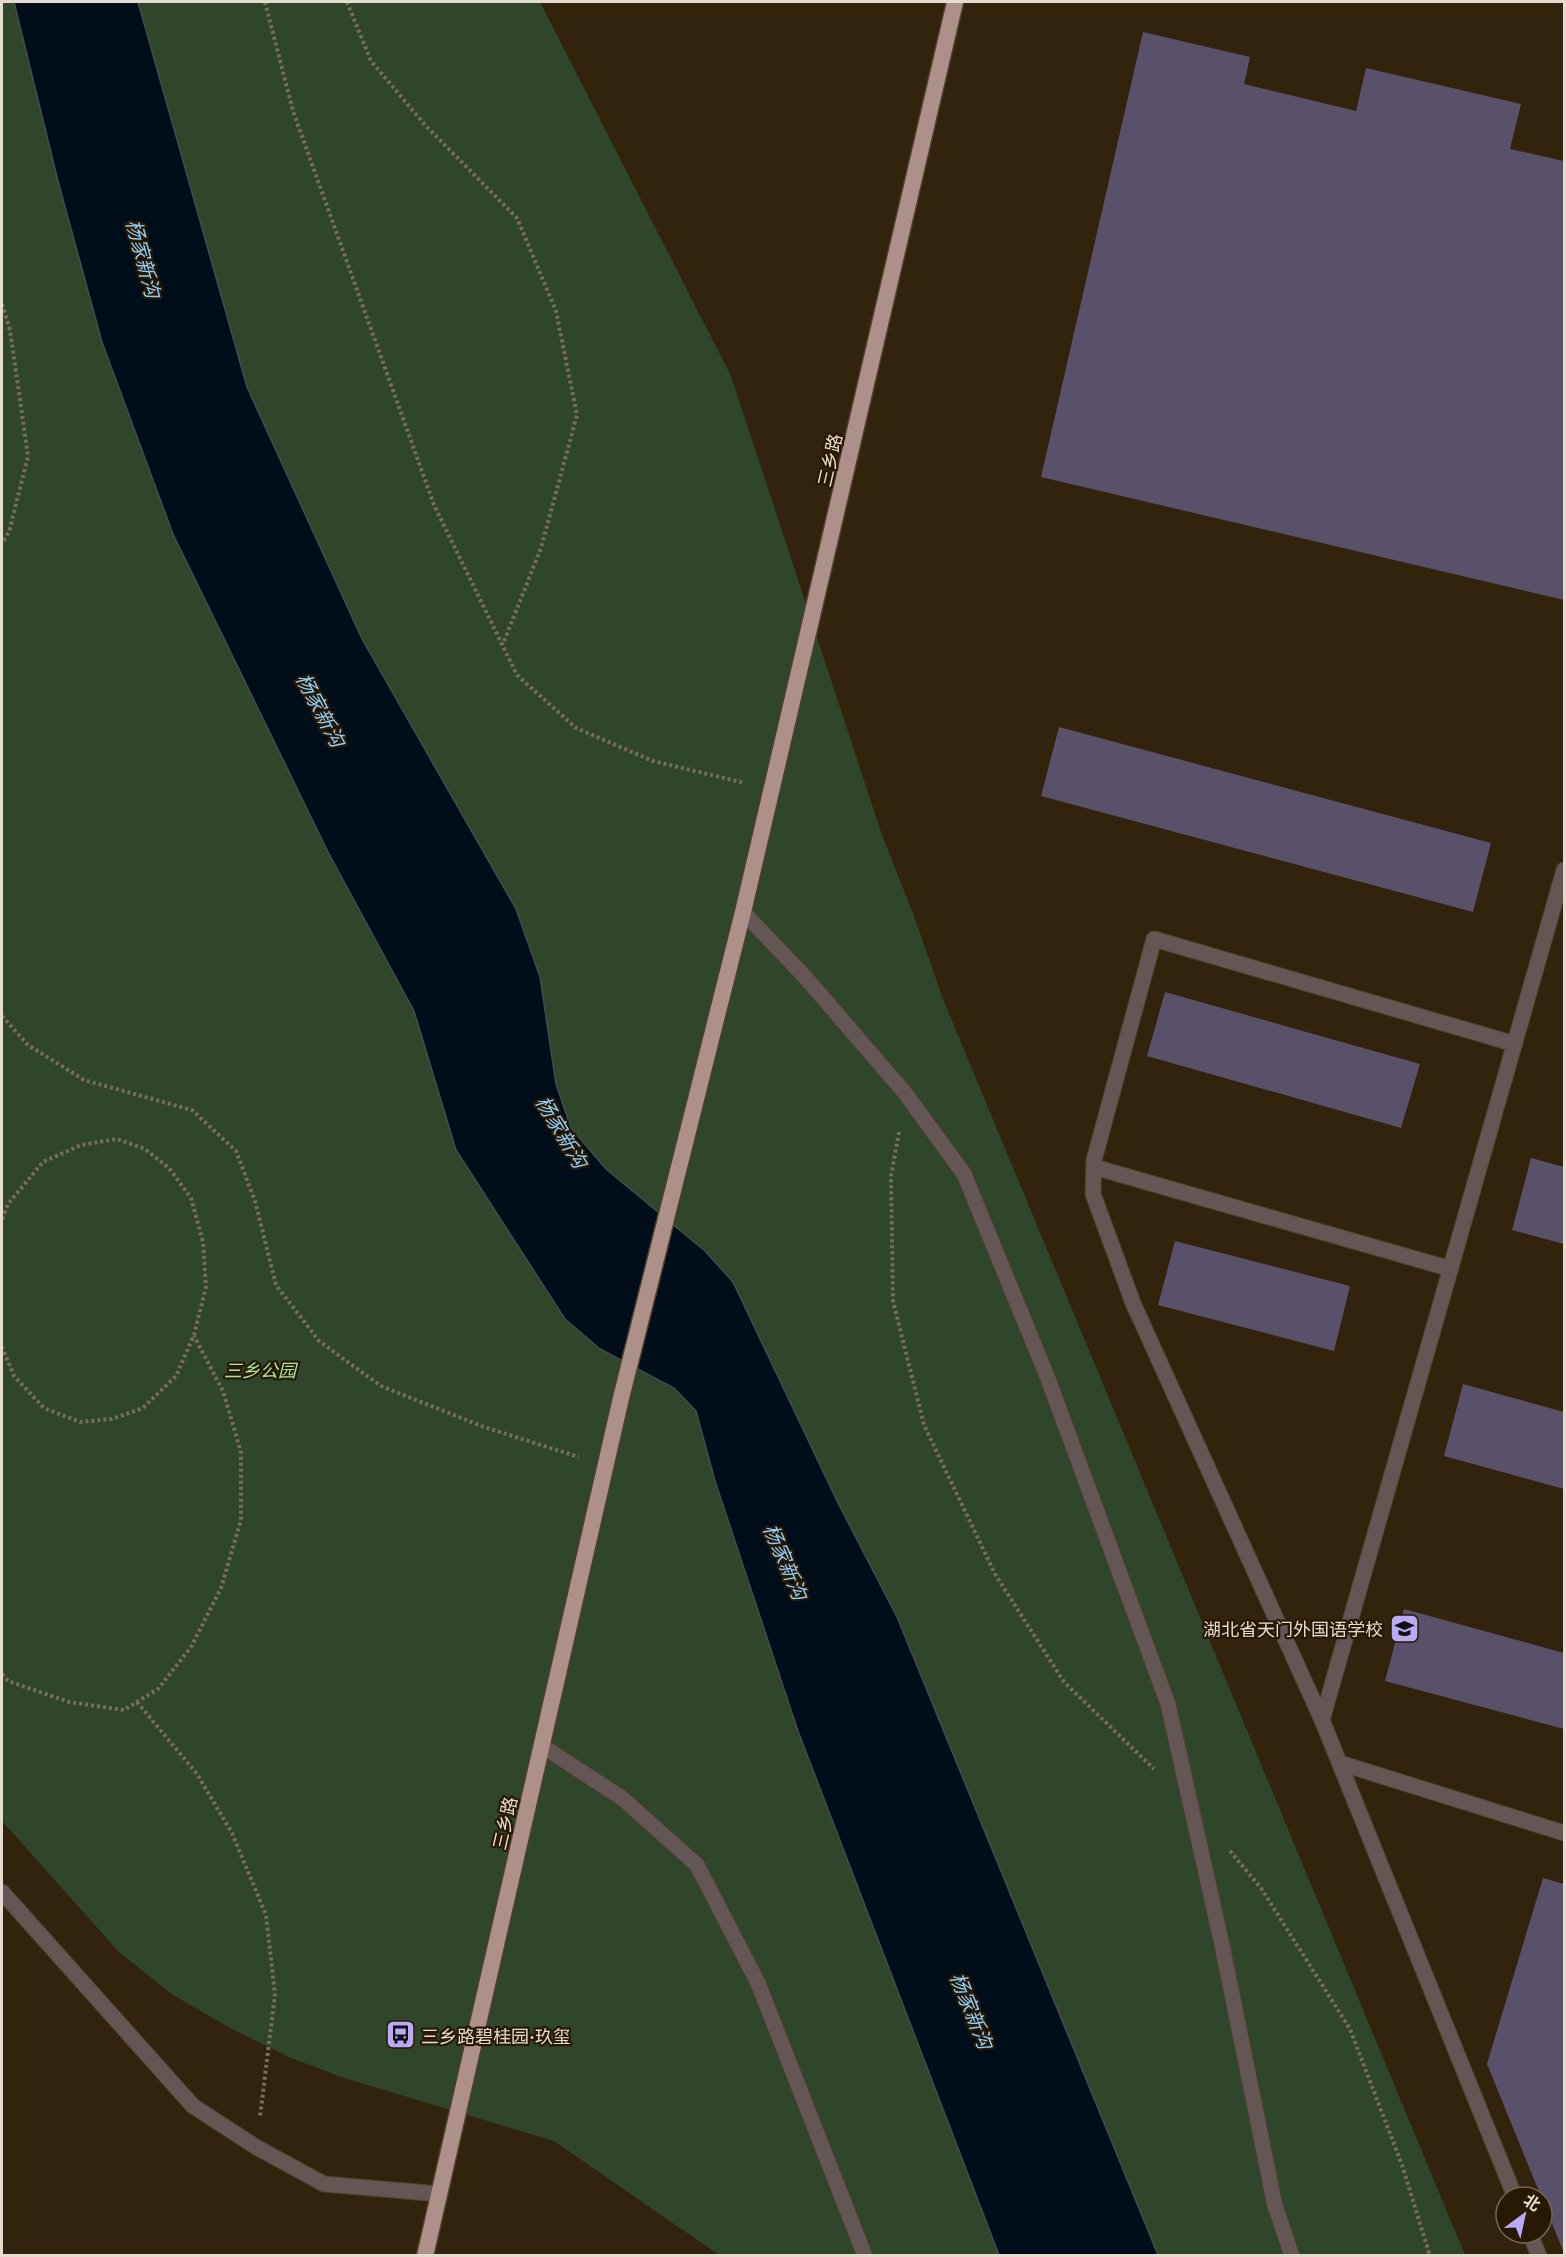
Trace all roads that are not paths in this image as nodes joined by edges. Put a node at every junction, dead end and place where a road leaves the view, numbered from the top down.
1 (955, 2) edge
2 (1564, 870) edge
3 (741, 920) junction
4 (1515, 1044) junction
5 (1094, 1167) junction
6 (1451, 1269) junction
7 (1322, 1720) junction
8 (542, 1746) junction
9 (1340, 1763) junction
10 (1564, 1833) edge
11 (2, 1892) edge
12 (1510, 2185) edge
13 (440, 2194) junction
14 (425, 2256) edge
15 (865, 2256) edge
16 (1293, 2256) edge

1 - 3 highway, 三乡路
2 - 4 street
3 - 8 highway, 三乡路
3 - 16 street
4 - 5 street
4 - 6 street
5 - 6 street
5 - 7 street
6 - 7 street
7 - 9 street
8 - 13 highway, 三乡路
8 - 15 street
9 - 10 street
9 - 12 street
11 - 13 street
13 - 14 highway, 三乡路

